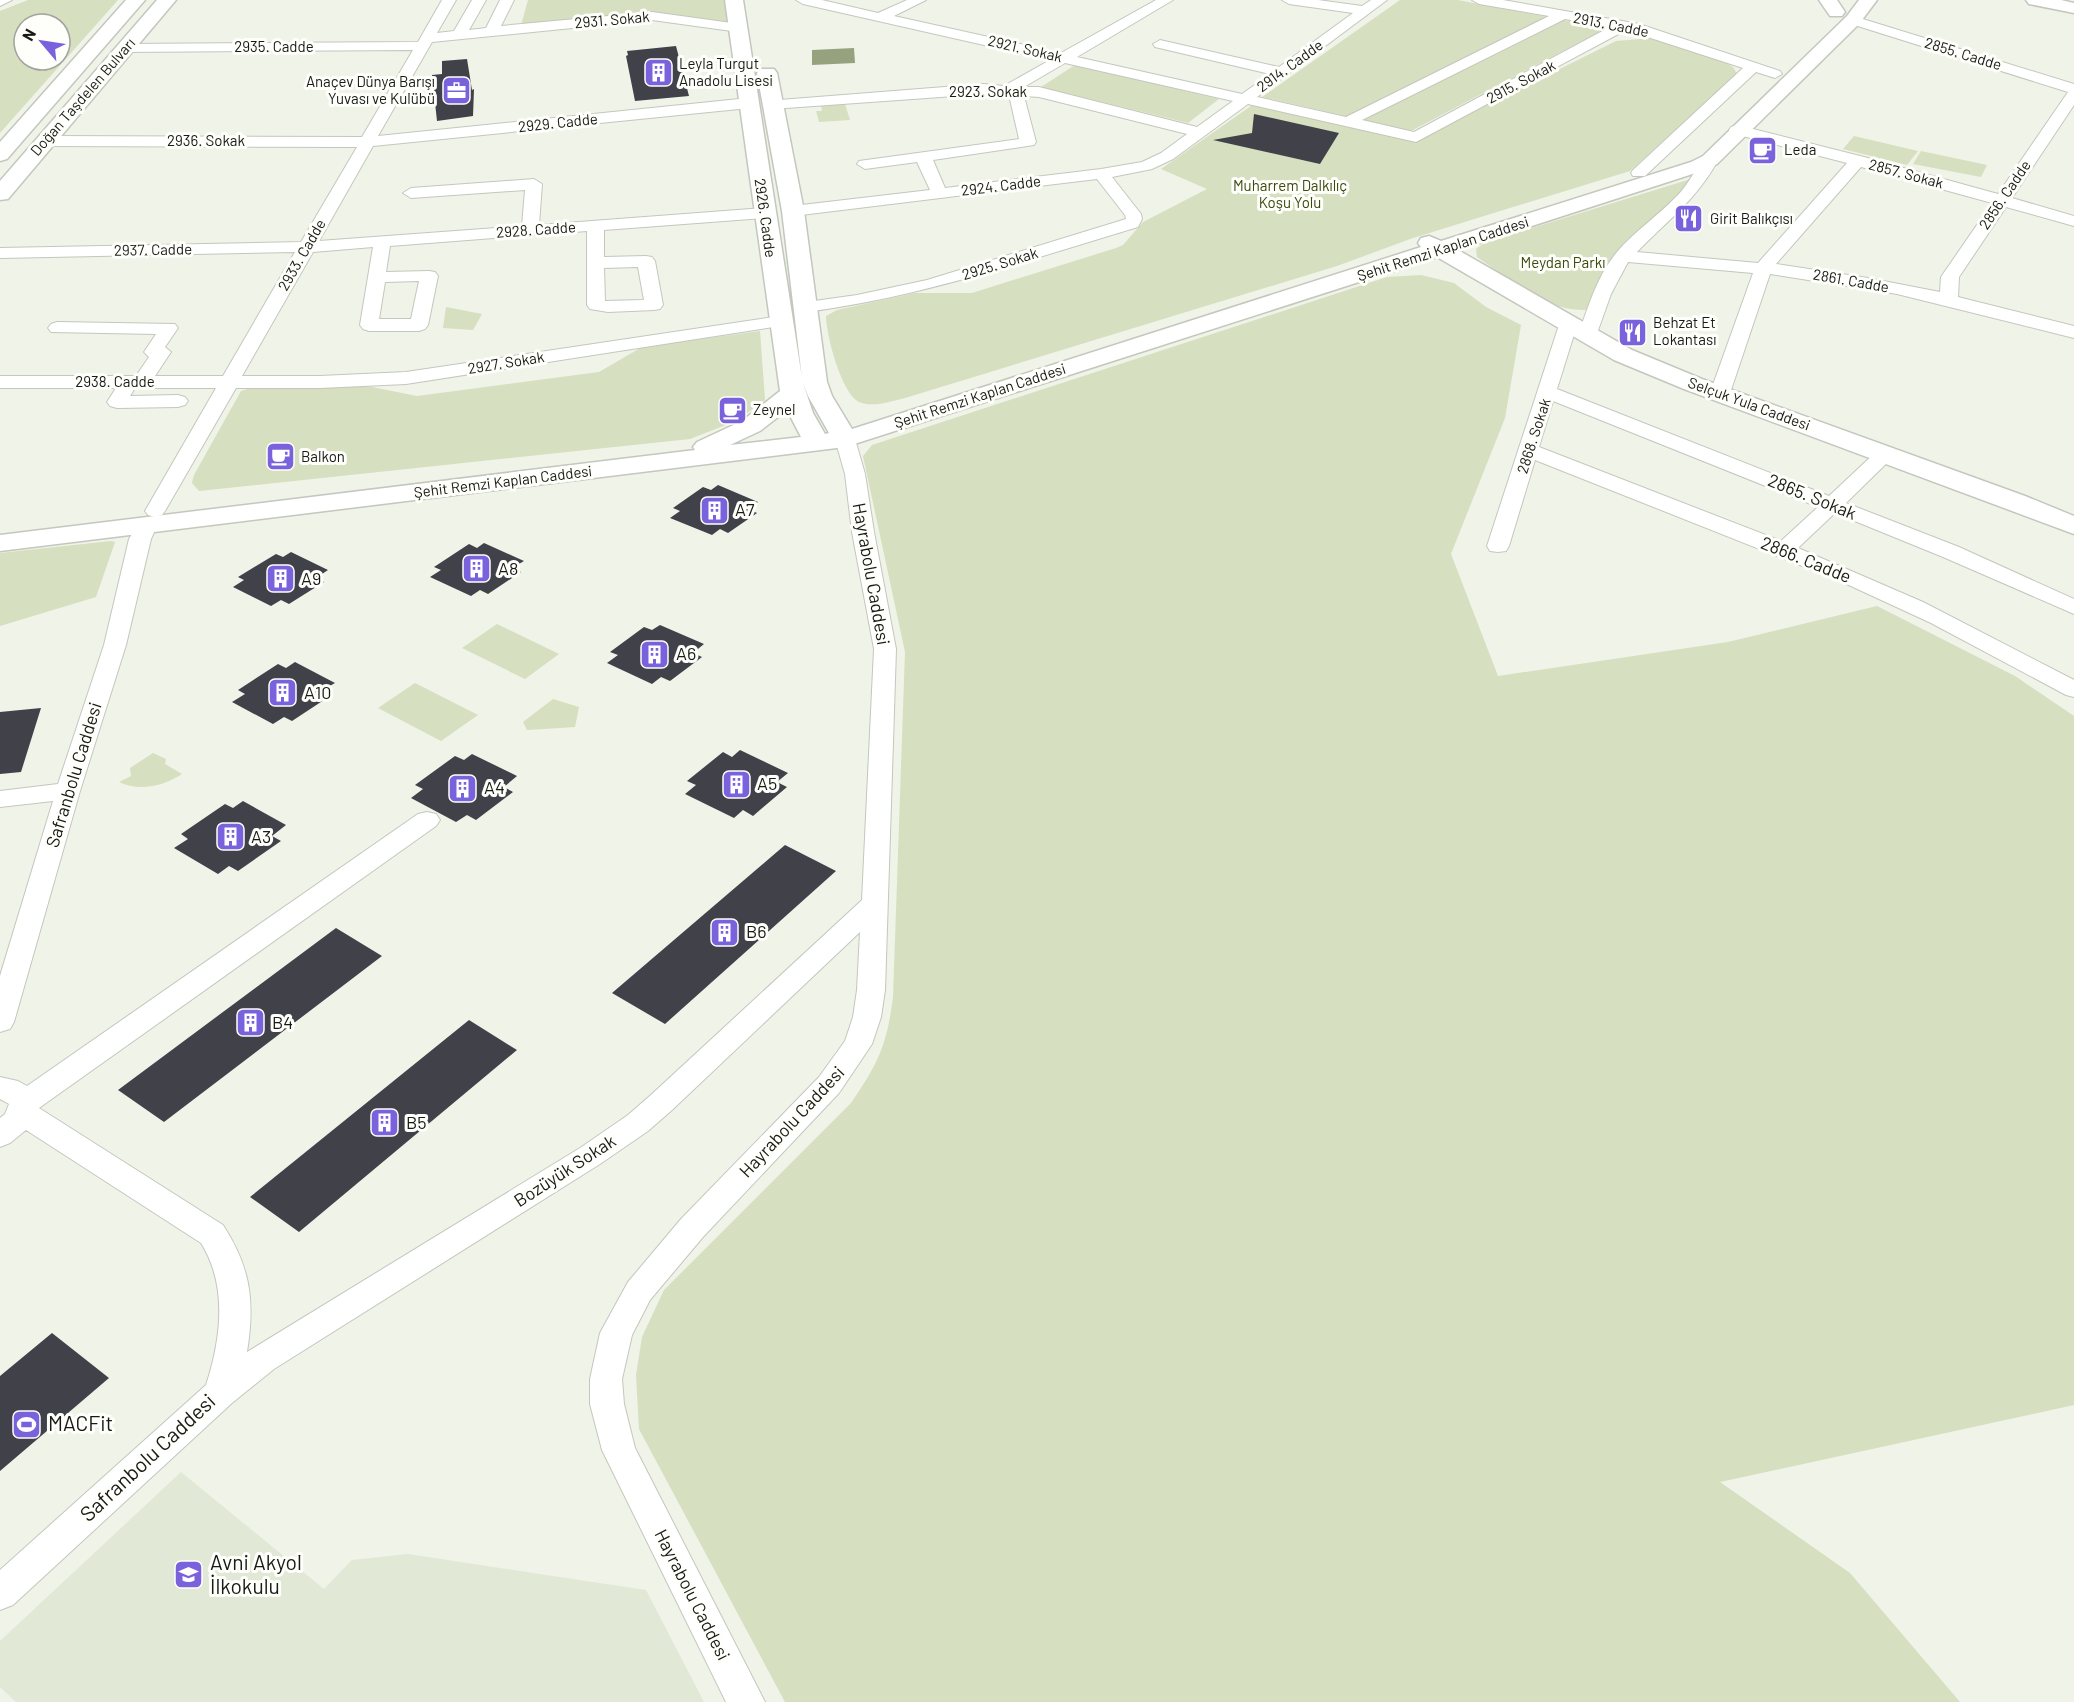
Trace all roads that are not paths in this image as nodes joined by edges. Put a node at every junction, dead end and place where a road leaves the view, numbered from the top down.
1 (5, 0) edge
2 (136, 0) edge
3 (167, 0) edge
4 (449, 0) edge
5 (479, 0) edge
6 (507, 0) edge
7 (734, 0) edge
8 (803, 0) edge
9 (919, 0) edge
10 (1166, 0) edge
11 (1289, 0) edge
12 (1380, 0) edge
13 (1479, 0) edge
14 (1868, 0) edge
15 (2035, 0) edge
16 (0, 2) edge
17 (1839, 8) edge
18 (2074, 8) edge
19 (1365, 11) junction
20 (1561, 16) junction
21 (880, 17) junction
22 (498, 18) junction
23 (468, 19) junction
24 (754, 20) edge
25 (437, 21) junction
26 (1625, 25) junction
27 (491, 32) junction
28 (459, 35) junction
29 (425, 42) junction
30 (1160, 44) dead end
31 (126, 48) junction
32 (764, 58) dead end
33 (1066, 58) junction
34 (1753, 67) junction
35 (1282, 72) junction
36 (2066, 73) dead end
37 (1774, 74) junction
38 (2051, 82) junction
39 (1014, 89) junction
40 (2074, 89) edge
41 (2074, 94) edge
42 (1247, 98) junction
43 (749, 103) junction
44 (772, 105) junction
45 (1349, 121) junction
46 (1737, 130) junction
47 (1200, 132) junction
48 (1416, 137) joint
49 (45, 141) junction
50 (367, 142) junction
51 (0, 155) edge
52 (923, 157) junction
53 (1710, 159) junction
54 (1858, 160) junction
55 (865, 164) dead end
56 (1639, 173) junction
57 (1101, 174) junction
58 (992, 187) junction
59 (411, 193) dead end
60 (0, 194) edge
61 (940, 194) junction
62 (1066, 195) dead end
63 (2000, 200) junction
64 (793, 211) junction
65 (765, 213) junction
66 (2074, 221) edge
67 (595, 226) junction
68 (530, 231) junction
69 (382, 242) junction
70 (1433, 245) junction
71 (307, 247) junction
72 (0, 253) edge
73 (1624, 256) junction
74 (596, 263) dead end
75 (1763, 268) junction
76 (377, 277) dead end
77 (1950, 301) junction
78 (806, 307) junction
79 (780, 321) junction
80 (57, 328) dead end
81 (1578, 331) junction
82 (2074, 332) edge
83 (230, 381) junction
84 (0, 382) edge
85 (136, 382) junction
86 (1547, 392) junction
87 (793, 393) junction
88 (1720, 393) junction
89 (178, 401) dead end
90 (842, 432) junction
91 (814, 437) junction
92 (704, 447) junction
93 (1529, 450) junction
94 (1884, 455) junction
95 (855, 474) junction
96 (1833, 506) junction
97 (150, 518) junction
98 (2074, 526) edge
99 (0, 528) edge
100 (0, 543) edge
101 (1498, 546) dead end
102 (1784, 550) junction
103 (2074, 607) edge
104 (2074, 690) edge
105 (68, 791) junction
106 (0, 799) edge
107 (427, 820) dead end
108 (875, 903) junction
109 (0, 1022) edge
110 (15, 1101) edge
111 (0, 1135) edge
112 (219, 1393) junction
113 (0, 1593) edge
114 (746, 1702) edge

1 - 16 street
2 - 51 main road, Doğan Taşdelen Bulvarı
3 - 31 main road, Doğan Taşdelen Bulvarı
4 - 25 street, 2933. Cadde
5 - 23 street
6 - 22 street
7 - 24 main road, 2926. Cadde
8 - 21 street, 2921. Sokak
9 - 21 street
10 - 33 street
11 - 19 street
12 - 19 street, 2914. Cadde
13 - 20 street, 2913. Cadde
14 - 17 main road, Şehit Remzi Kaplan Caddesi
15 - 18 main road
17 - 37 main road, Şehit Remzi Kaplan Caddesi
17 - 38 street, 2855. Cadde
17 - 46 main road, Şehit Remzi Kaplan Caddesi
19 - 35 street, 2914. Cadde
20 - 26 street, 2913. Cadde
20 - 45 street
21 - 33 street, 2921. Sokak
22 - 23 street
22 - 27 street
23 - 25 street
23 - 28 street
24 - 27 street, 2931. Sokak
24 - 43 main road, 2926. Cadde
25 - 29 street, 2933. Cadde
26 - 34 street, 2913. Cadde
26 - 48 street, 2915. Sokak
27 - 28 street, 2931. Sokak
28 - 29 street, 2935. Cadde
29 - 31 street, 2935. Cadde
29 - 50 street, 2933. Cadde
30 - 35 street
31 - 49 main road, Doğan Taşdelen Bulvarı
32 - 44 main road, 2926. Cadde
33 - 39 street
33 - 42 street, 2921. Sokak
34 - 37 street, 2913. Cadde
34 - 56 street
35 - 42 street, 2914. Cadde
36 - 38 street
37 - 56 main road, Şehit Remzi Kaplan Caddesi
38 - 40 street, 2855. Cadde
39 - 44 street, 2923. Sokak
39 - 47 street, 2923. Sokak
39 - 52 street
41 - 63 street, 2856. Cadde
42 - 45 street, 2921. Sokak
42 - 47 street, 2914. Cadde
43 - 50 street, 2929. Cadde
43 - 65 main road, 2926. Cadde
44 - 64 main road, 2926. Cadde
45 - 48 street, 2921. Sokak
46 - 53 main road, Şehit Remzi Kaplan Caddesi
46 - 54 street, 2857. Sokak
47 - 57 street, 2924. Cadde
49 - 50 street, 2936. Sokak
49 - 60 main road, Doğan Taşdelen Bulvarı
50 - 71 street, 2933. Cadde
52 - 55 street
52 - 61 street
53 - 70 main road, Şehit Remzi Kaplan Caddesi
53 - 73 street, 2868. Sokak
54 - 63 street, 2857. Sokak
54 - 75 street
56 - 70 main road, Şehit Remzi Kaplan Caddesi
57 - 58 street, 2924. Cadde
57 - 78 street, 2925. Sokak
58 - 61 street, 2924. Cadde
58 - 62 street
59 - 68 street
61 - 64 street, 2924. Cadde
63 - 66 street, 2857. Sokak
63 - 77 street, 2856. Cadde
64 - 65 main road
64 - 78 main road, 2926. Cadde
65 - 67 street, 2928. Cadde
65 - 79 main road, 2926. Cadde
67 - 68 street, 2928. Cadde
67 - 74 street
68 - 69 street, 2928. Cadde
69 - 71 street, 2928. Cadde
69 - 76 street
70 - 81 main road, Selçuk Yula Caddesi
70 - 90 main road, Şehit Remzi Kaplan Caddesi
71 - 72 street, 2937. Cadde
71 - 83 street, 2933. Cadde
73 - 75 street, 2861. Cadde
73 - 81 street, 2868. Sokak
75 - 77 street, 2861. Cadde
75 - 88 street
77 - 82 street, 2861. Cadde
78 - 90 main road, 2926. Cadde
79 - 83 street, 2927. Sokak
79 - 87 main road, 2926. Cadde
80 - 85 street
81 - 86 street, 2868. Sokak
81 - 88 main road, Selçuk Yula Caddesi
83 - 85 street, 2938. Cadde
83 - 97 street, 2933. Cadde
84 - 85 street, 2938. Cadde
85 - 89 street
86 - 93 street, 2868. Sokak
86 - 96 street, 2865. Sokak
87 - 91 main road, 2926. Cadde
87 - 92 main road
88 - 94 main road, Selçuk Yula Caddesi
90 - 91 main road, Şehit Remzi Kaplan Caddesi
90 - 95 street, Hayrabolu Caddesi
91 - 92 main road, Şehit Remzi Kaplan Caddesi
91 - 95 street
91 - 97 main road, Şehit Remzi Kaplan Caddesi
92 - 97 main road, Şehit Remzi Kaplan Caddesi
93 - 101 street, 2868. Sokak
93 - 102 street, 2866. Cadde
94 - 96 street
94 - 98 main road, Selçuk Yula Caddesi
95 - 108 street, Hayrabolu Caddesi
96 - 102 street
96 - 103 street, 2865. Sokak
97 - 99 main road, Şehit Remzi Kaplan Caddesi
97 - 100 main road, Şehit Remzi Kaplan Caddesi
97 - 105 street, Safranbolu Caddesi
102 - 104 street, 2866. Cadde
105 - 106 street
105 - 109 street, Safranbolu Caddesi
107 - 110 street
108 - 112 street, Bozüyük Sokak
108 - 114 street, Hayrabolu Caddesi
110 - 111 street
110 - 112 street, Safranbolu Caddesi
112 - 113 street, Safranbolu Caddesi

